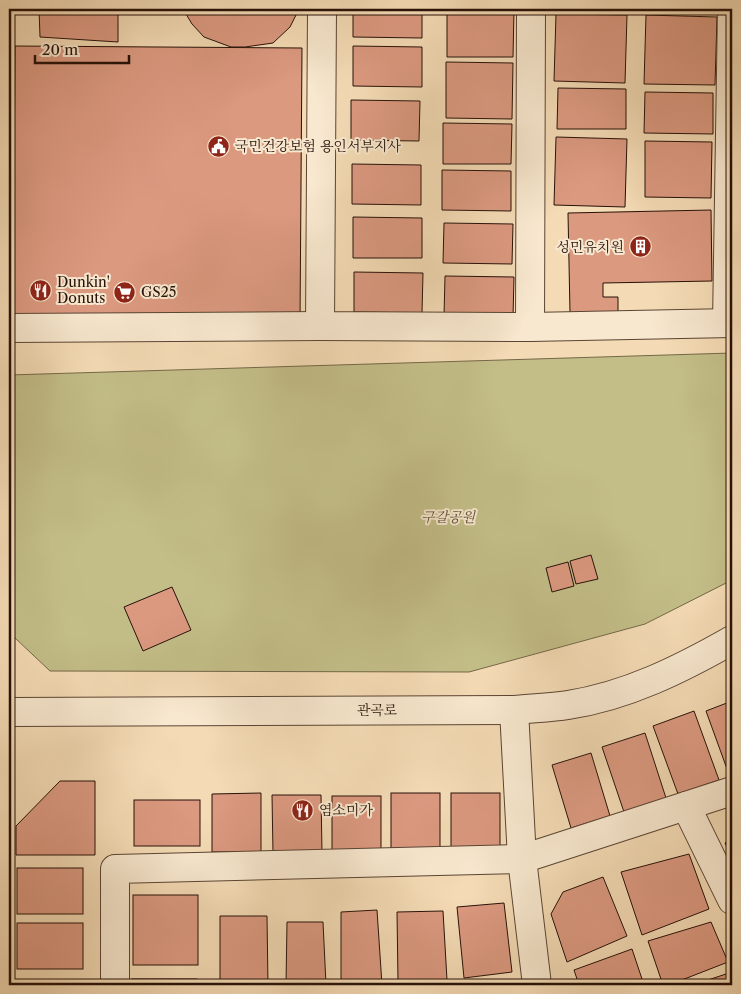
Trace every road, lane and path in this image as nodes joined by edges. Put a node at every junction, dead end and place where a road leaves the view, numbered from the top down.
1 (322, 9) edge
2 (531, 9) edge
3 (732, 9) edge
4 (730, 323) edge
5 (320, 326) junction
6 (530, 327) junction
7 (9, 328) edge
8 (732, 640) edge
9 (514, 710) junction
10 (9, 712) edge
11 (732, 791) edge
12 (686, 806) junction
13 (522, 859) junction
14 (732, 900) edge
15 (115, 985) edge
16 (537, 985) edge

1 - 5 street
2 - 6 street
3 - 4 street
4 - 6 street
5 - 6 street
5 - 7 street
8 - 9 street, 관곡로
9 - 10 street, 관곡로
9 - 13 street
11 - 12 street
12 - 13 street
12 - 14 street
13 - 15 street
13 - 16 street

